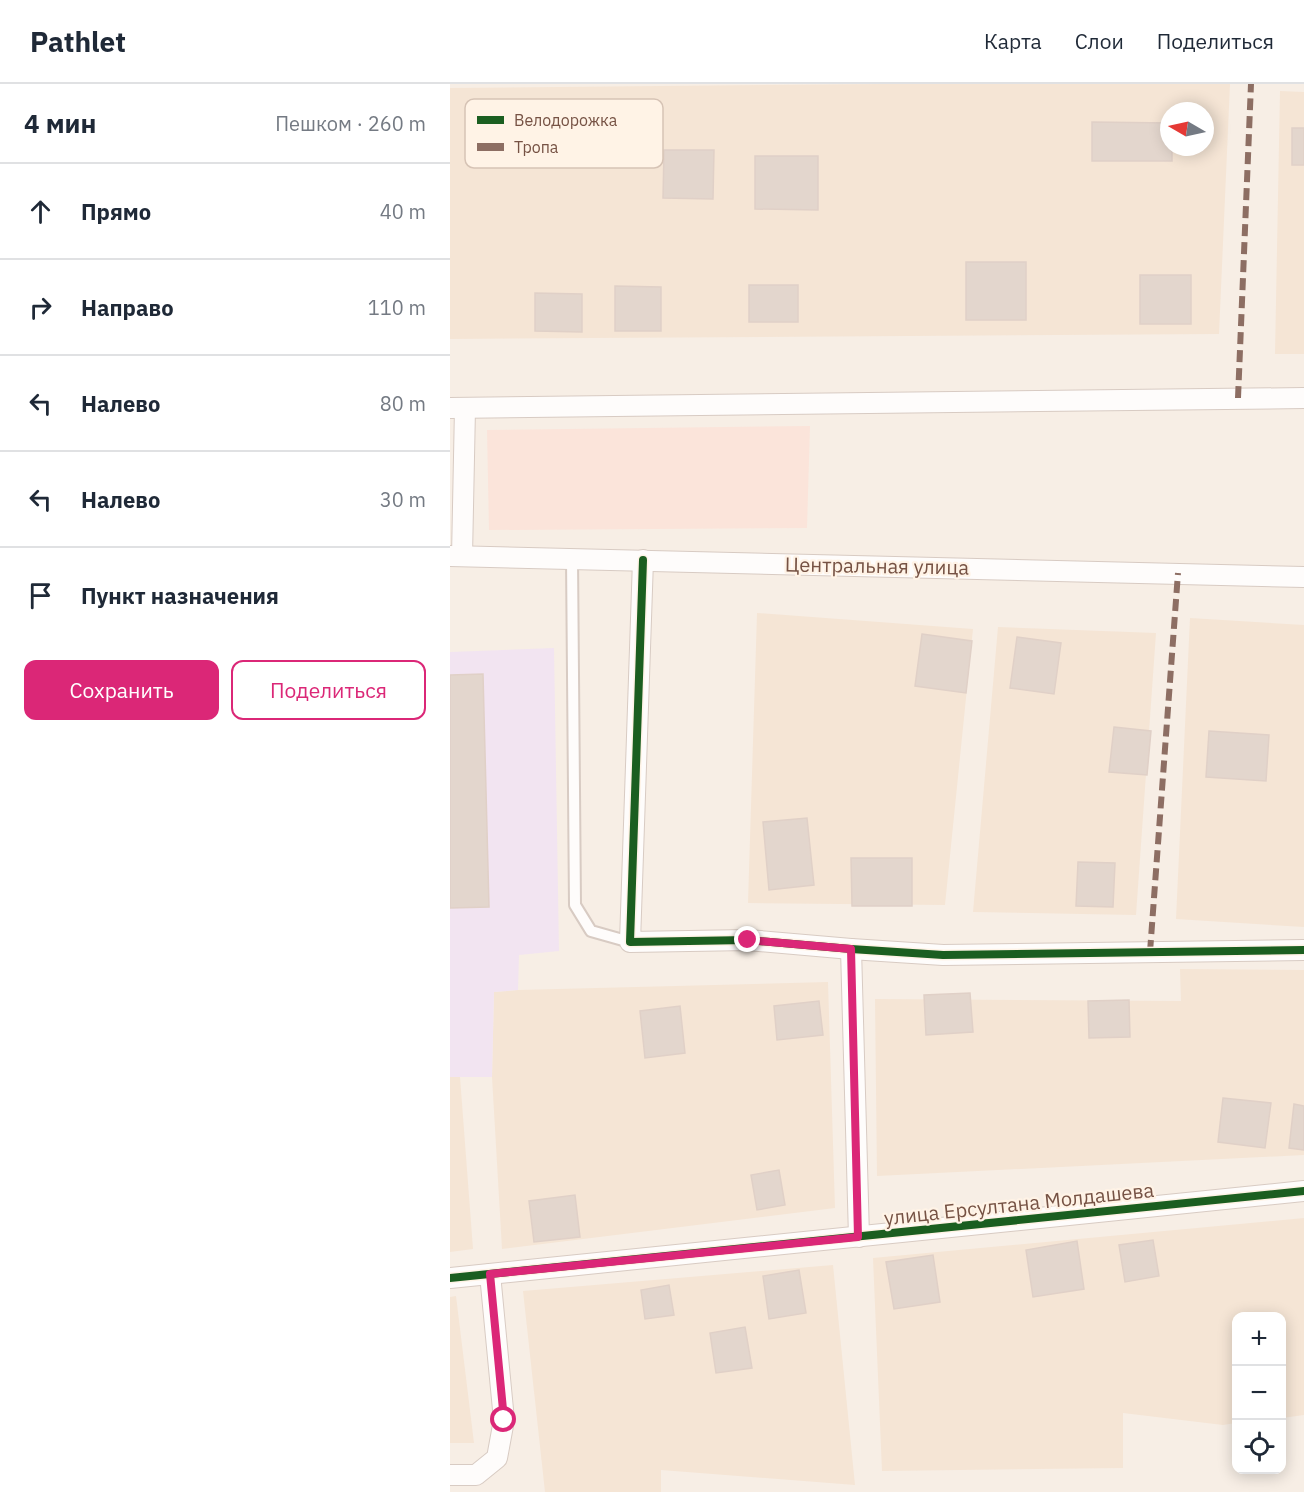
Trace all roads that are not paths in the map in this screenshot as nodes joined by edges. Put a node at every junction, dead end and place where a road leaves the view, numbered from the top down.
1 (1304, 398) edge
2 (457, 408) edge
3 (456, 556) edge
4 (572, 559) junction
5 (643, 560) junction
6 (1304, 577) edge
7 (630, 942) junction
8 (851, 949) junction
9 (1304, 950) edge
10 (1304, 1191) edge
11 (858, 1237) junction
12 (490, 1274) junction
13 (450, 1278) edge
14 (450, 1474) edge

1 - 2 street
2 - 3 street
3 - 4 street, Центральная улица
4 - 5 street, Центральная улица
4 - 7 lane
5 - 6 street, Центральная улица
5 - 7 street
7 - 8 street
8 - 9 street
8 - 11 street
10 - 11 street, улица Ерсултана Молдашева
11 - 12 street, улица Ерсултана Молдашева
12 - 13 street, улица Ерсултана Молдашева
12 - 14 street

